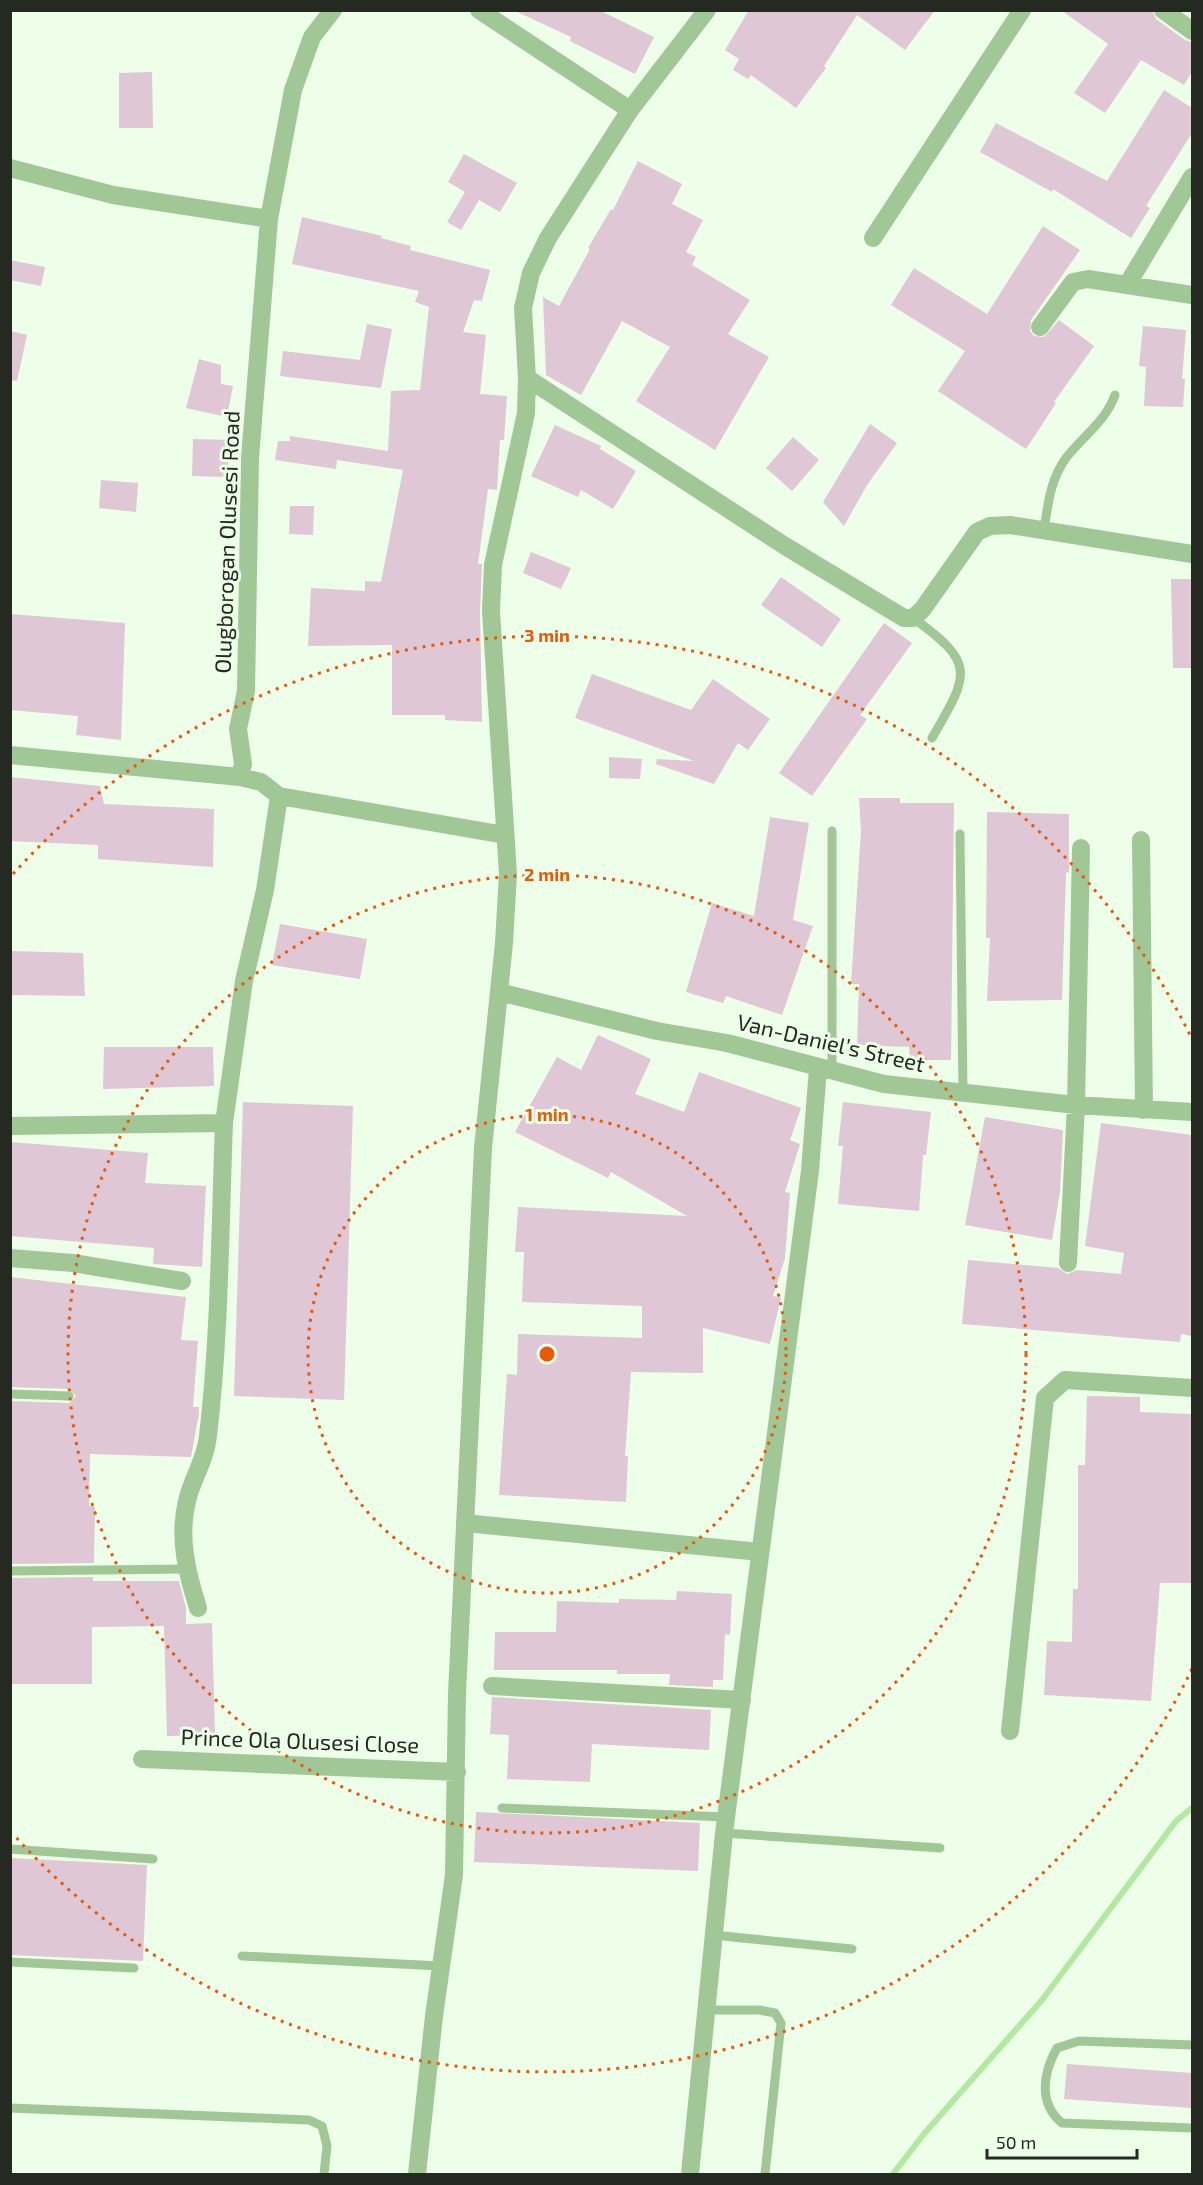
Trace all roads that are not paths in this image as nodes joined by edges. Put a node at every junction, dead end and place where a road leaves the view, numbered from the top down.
1 (333, 10) edge
2 (479, 10) edge
3 (707, 10) edge
4 (1022, 10) edge
5 (1163, 10) edge
6 (1192, 31) edge
7 (630, 110) junction
8 (10, 168) edge
9 (1192, 177) edge
10 (269, 219) junction
11 (873, 238) dead end
12 (1127, 285) junction
13 (1192, 295) edge
14 (1040, 327) dead end
15 (527, 378) junction
16 (1115, 395) dead end
17 (1044, 530) junction
18 (1192, 554) edge
19 (913, 618) junction
20 (932, 738) dead end
21 (10, 755) edge
22 (240, 777) junction
23 (279, 796) junction
24 (832, 831) dead end
25 (960, 834) dead end
26 (505, 835) junction
27 (1141, 840) dead end
28 (1082, 848) dead end
29 (499, 992) junction
30 (825, 1070) junction
31 (963, 1094) junction
32 (1077, 1105) junction
33 (1144, 1110) junction
34 (1192, 1112) edge
35 (224, 1123) junction
36 (10, 1126) edge
37 (10, 1257) edge
38 (1068, 1263) dead end
39 (182, 1281) dead end
40 (1192, 1388) edge
41 (10, 1394) edge
42 (69, 1396) dead end
43 (465, 1523) junction
44 (760, 1552) junction
45 (186, 1569) junction
46 (10, 1571) edge
47 (198, 1608) dead end
48 (492, 1686) dead end
49 (742, 1700) junction
50 (1010, 1731) dead end
51 (142, 1759) dead end
52 (457, 1772) junction
53 (502, 1808) dead end
54 (725, 1825) junction
55 (940, 1848) dead end
56 (10, 1849) edge
57 (153, 1859) dead end
58 (713, 1935) junction
59 (852, 1948) dead end
60 (242, 1956) dead end
61 (10, 1962) edge
62 (440, 1966) junction
63 (134, 1968) dead end
64 (705, 2010) junction
65 (1192, 2045) edge
66 (10, 2108) edge
67 (1192, 2128) edge
68 (324, 2175) edge
69 (417, 2175) edge
70 (690, 2175) edge
71 (765, 2175) edge

1 - 10 street, Olugborogan Olusesi Road
2 - 7 street
3 - 7 street
4 - 11 street
5 - 6 street
7 - 15 street
8 - 10 street
9 - 12 street
10 - 22 street, Olugborogan Olusesi Road
12 - 13 street
12 - 14 street
15 - 19 street
15 - 26 street
16 - 17 lane
17 - 18 street
17 - 19 street
19 - 20 lane
21 - 22 street
22 - 23 street
23 - 26 street
23 - 35 street
24 - 30 lane
25 - 31 lane
26 - 29 street
27 - 33 street
28 - 32 street
29 - 30 street, Van-Daniel’s Street
29 - 43 street
30 - 31 street, Van-Daniel’s Street
30 - 44 street
31 - 32 street, Van-Daniel’s Street
32 - 33 street, Van-Daniel’s Street
32 - 38 street
33 - 34 street, Van-Daniel’s Street
35 - 36 street
35 - 45 street
37 - 39 street
40 - 50 street
41 - 42 lane
43 - 44 street
43 - 52 street
44 - 49 street
45 - 46 lane
45 - 47 street
48 - 49 street
49 - 54 street
51 - 52 street, Prince Ola Olusesi Close
52 - 62 street
53 - 54 lane
54 - 55 lane
54 - 58 street
56 - 57 lane
58 - 59 lane
58 - 64 street
60 - 62 lane
61 - 63 lane
62 - 69 street
64 - 70 street
64 - 71 lane
65 - 67 lane
66 - 68 lane

